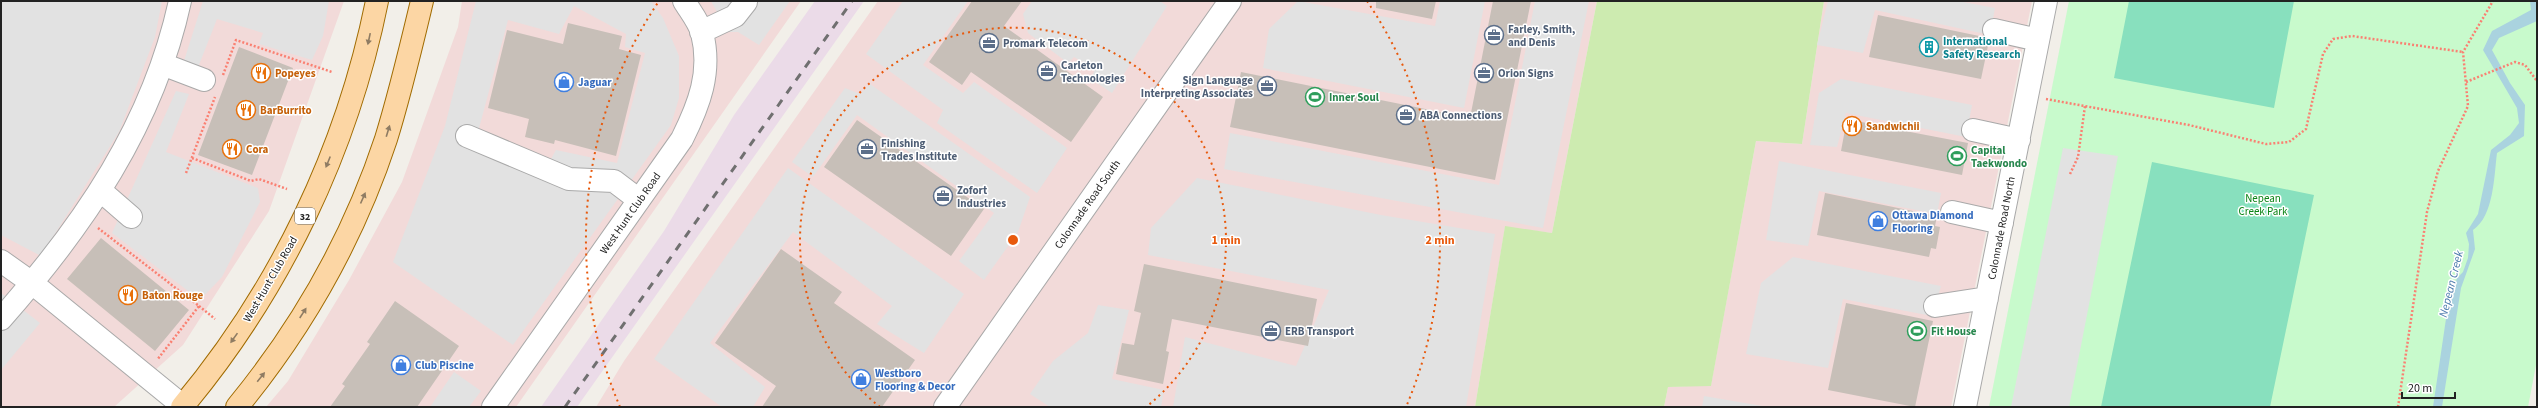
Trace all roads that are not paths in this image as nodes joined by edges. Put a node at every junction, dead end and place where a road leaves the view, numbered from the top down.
1 (180, 1) edge
2 (377, 1) edge
3 (422, 1) edge
4 (684, 1) edge
5 (1230, 1) edge
6 (2046, 1) edge
7 (746, 2) edge
8 (1994, 30) dead end
9 (701, 32) junction
10 (2038, 40) junction
11 (162, 64) junction
12 (214, 83) road end
13 (1973, 130) dead end
14 (467, 136) dead end
15 (2019, 140) junction
16 (100, 191) junction
17 (639, 200) junction
18 (1952, 212) dead end
19 (131, 217) dead end
20 (2002, 223) junction
21 (1, 261) edge
22 (32, 283) junction
23 (1987, 298) junction
24 (1935, 306) dead end
25 (1, 319) edge
26 (182, 407) edge
27 (237, 407) edge
28 (493, 407) edge
29 (945, 407) edge
30 (1965, 407) edge

1 - 11 street
2 -> 26 main road, West Hunt Club Road / 32
27 -> 3 main road
4 - 9 street, West Hunt Club Road
5 - 29 street, Colonnade Road South
6 - 10 street, Colonnade Road North
7 - 9 street
8 - 10 street
9 - 17 street, West Hunt Club Road
10 - 15 street, Colonnade Road North
11 - 12 street
11 - 16 street
13 - 15 street
14 - 17 street
15 - 20 street, Colonnade Road North
16 - 19 street
16 - 22 street
17 - 28 street, West Hunt Club Road
18 - 20 street
20 - 23 street, Colonnade Road North
21 - 22 street
22 - 25 street
22 - 26 street
23 - 24 street
23 - 30 street, Colonnade Road North

